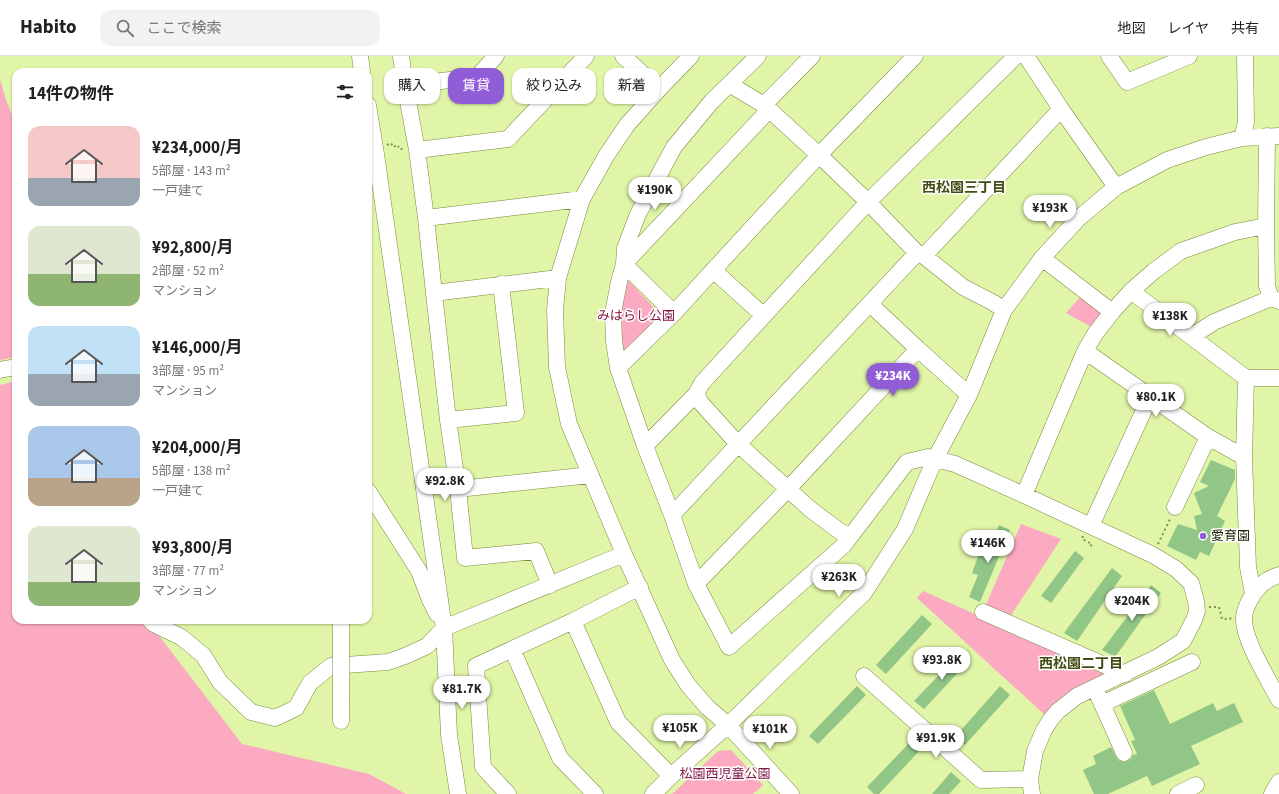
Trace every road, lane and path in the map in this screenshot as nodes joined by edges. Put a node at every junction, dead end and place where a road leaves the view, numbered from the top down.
1 (360, 56) edge
2 (401, 56) edge
3 (496, 56) edge
4 (586, 56) edge
5 (623, 56) edge
6 (690, 56) edge
7 (758, 56) edge
8 (812, 56) edge
9 (915, 56) edge
10 (1016, 56) edge
11 (1026, 56) edge
12 (1109, 56) edge
13 (1189, 56) edge
14 (1245, 56) edge
15 (362, 68) edge
16 (403, 68) edge
17 (636, 68) edge
18 (440, 81) edge
19 (729, 84) junction
20 (660, 88) edge
21 (409, 104) edge
22 (646, 104) edge
23 (767, 108) junction
24 (1061, 109) junction
25 (372, 130) edge
26 (1273, 136) edge
27 (1242, 138) junction
28 (417, 150) junction
29 (376, 154) junction
30 (819, 155) junction
31 (1116, 187) junction
32 (582, 199) junction
33 (868, 202) junction
34 (426, 218) junction
35 (1266, 226) junction
36 (920, 254) junction
37 (1042, 258) junction
38 (624, 264) junction
39 (713, 270) junction
40 (558, 278) junction
41 (501, 284) junction
42 (1131, 291) junction
43 (434, 293) junction
44 (1275, 300) edge
45 (870, 304) junction
46 (1004, 310) junction
47 (1112, 312) junction
48 (674, 313) junction
49 (764, 316) junction
50 (1192, 336) junction
51 (918, 349) junction
52 (1085, 350) junction
53 (12, 368) edge
54 (618, 368) junction
55 (0, 370) edge
56 (1246, 378) junction
57 (1279, 378) edge
58 (696, 394) junction
59 (969, 395) junction
60 (1150, 397) junction
61 (448, 420) junction
62 (1208, 437) junction
63 (738, 444) junction
64 (645, 446) junction
65 (1244, 456) junction
66 (935, 459) junction
67 (591, 475) junction
68 (458, 489) junction
69 (788, 490) junction
70 (1024, 495) junction
71 (372, 497) edge
72 (1175, 507) joint
73 (672, 515) junction
74 (1091, 526) junction
75 (850, 536) junction
76 (624, 554) junction
77 (1153, 555) junction
78 (1279, 575) edge
79 (550, 584) junction
80 (696, 584) junction
81 (640, 588) junction
82 (1253, 594) junction
83 (1197, 611) junction
84 (983, 612) dead end
85 (1233, 612) dead end
86 (573, 621) junction
87 (154, 624) edge
88 (341, 624) edge
89 (444, 628) junction
90 (512, 649) junction
91 (1192, 662) dead end
92 (1125, 674) junction
93 (864, 676) dead end
94 (1095, 688) junction
95 (1279, 700) edge
96 (1102, 704) junction
97 (341, 721) dead end
98 (728, 725) junction
99 (1124, 753) dead end
100 (671, 776) junction
101 (1279, 782) edge
102 (1196, 785) dead end
103 (1031, 786) edge
104 (458, 794) edge
105 (508, 794) edge
106 (595, 794) edge
107 (653, 794) edge
108 (791, 794) edge
109 (1178, 794) edge
110 (1272, 794) edge

1 - 15 street
2 - 16 street
3 - 18 street
4 - 28 street
5 - 17 street
6 - 20 street
7 - 19 street
8 - 23 street
9 - 30 street
10 - 33 street
11 - 24 street
12 - 13 street
14 - 27 street
19 - 23 street
19 - 38 street
21 - 28 street
22 - 32 street
23 - 30 street
23 - 38 street
24 - 31 street
24 - 36 street
25 - 29 street
26 - 27 street
26 - 35 street
27 - 31 street
28 - 29 path
28 - 34 street
29 - 89 street
30 - 33 street
30 - 39 street
31 - 37 street
32 - 34 street
32 - 40 street
33 - 36 street
33 - 49 street
34 - 43 street
35 - 42 street
35 - 44 street
36 - 45 street
36 - 46 street
37 - 46 street
37 - 47 street
38 - 48 street
38 - 54 street
39 - 48 street
39 - 49 street
40 - 41 street
40 - 67 street
41 - 43 street
41 - 61 street
42 - 47 street
42 - 50 street
43 - 61 street
44 - 50 street
45 - 51 street
45 - 63 street
46 - 59 street
47 - 52 street
48 - 54 street
49 - 58 street
50 - 56 street
51 - 59 street
51 - 69 street
52 - 60 street
52 - 70 street
53 - 55 street
54 - 64 street
56 - 57 street
56 - 65 street
58 - 63 street
58 - 64 street
59 - 66 street
60 - 62 street
60 - 74 street
61 - 68 street
62 - 65 street
62 - 72 street
63 - 69 street
63 - 73 street
64 - 73 street
65 - 82 street
66 - 70 street
66 - 75 street
66 - 98 street
67 - 68 street
67 - 76 street
68 - 79 street
69 - 75 street
69 - 80 street
70 - 74 street
71 - 89 street
72 - 77 path
73 - 80 street
74 - 77 street
75 - 80 street
76 - 79 street
76 - 81 street
77 - 83 street
78 - 82 street
79 - 89 street
81 - 86 street
81 - 98 street
82 - 95 street
83 - 85 path
83 - 92 street
84 - 92 street
86 - 90 street
86 - 100 street
87 - 89 street
88 - 97 street, bridge
89 - 104 street
90 - 105 street
90 - 106 street
91 - 96 street
92 - 94 street
93 - 103 street
94 - 96 street
94 - 103 street
96 - 99 street
98 - 100 street
98 - 108 street
100 - 107 street
101 - 110 street
102 - 109 street

